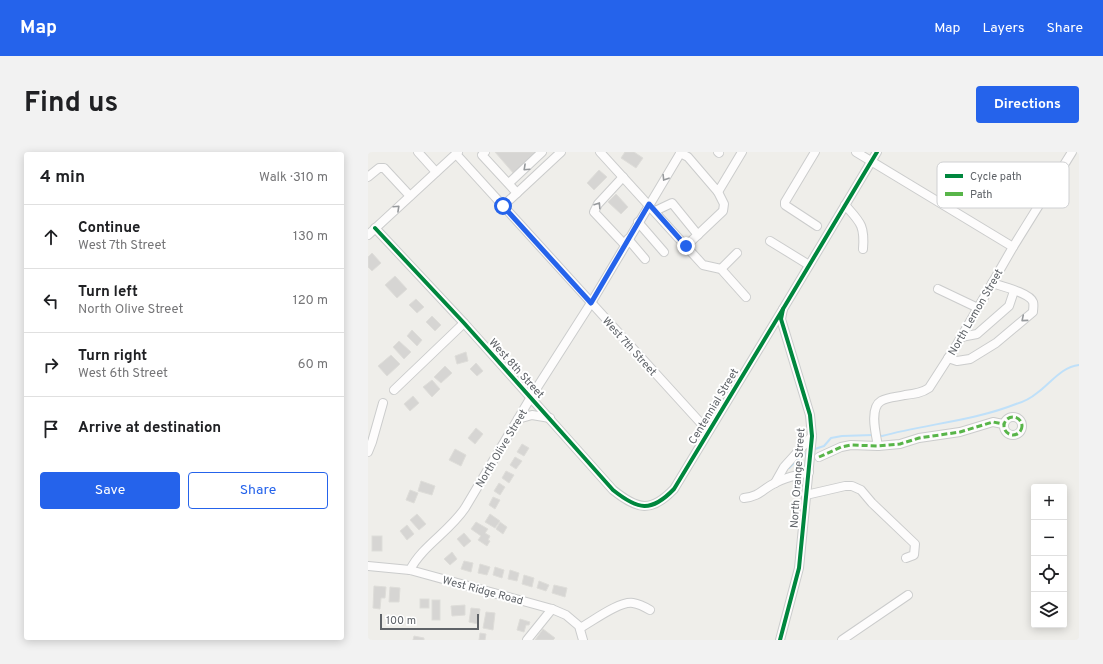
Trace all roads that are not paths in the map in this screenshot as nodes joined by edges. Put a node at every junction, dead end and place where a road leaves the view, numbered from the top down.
1 (418, 152) edge
2 (542, 152) edge
3 (561, 152) edge
4 (600, 152) edge
5 (680, 152) edge
6 (742, 152) edge
7 (816, 152) edge
8 (856, 152) edge
9 (877, 152) edge
10 (457, 153) edge
11 (482, 153) edge
12 (1069, 153) edge
13 (871, 161) junction
14 (1064, 162) edge
15 (436, 172) junction
16 (368, 177) edge
17 (623, 177) junction
18 (509, 184) junction
19 (718, 192) junction
20 (517, 193) junction
21 (410, 196) junction
22 (937, 201) edge
23 (649, 204) junction
24 (845, 205) junction
25 (503, 206) junction
26 (949, 208) edge
27 (1036, 208) edge
28 (655, 211) junction
29 (638, 222) junction
30 (817, 226) dead end
31 (375, 228) junction
32 (368, 234) edge
33 (698, 234) junction
34 (770, 241) dead end
35 (626, 242) junction
36 (686, 246) junction
37 (1013, 247) junction
38 (863, 248) dead end
39 (664, 252) dead end
40 (738, 253) dead end
41 (645, 258) dead end
42 (809, 265) junction
43 (721, 269) junction
44 (992, 283) junction
45 (938, 288) dead end
46 (1014, 291) junction
47 (746, 297) dead end
48 (591, 303) junction
49 (978, 308) junction
50 (783, 309) junction
51 (464, 323) junction
52 (961, 337) junction
53 (948, 358) junction
54 (394, 390) dead end
55 (531, 397) junction
56 (383, 403) dead end
57 (550, 418) junction
58 (518, 419) junction
59 (1004, 424) dead end
60 (708, 431) junction
61 (812, 436) junction
62 (878, 443) junction
63 (368, 452) edge
64 (819, 457) dead end
65 (809, 472) junction
66 (775, 483) junction
67 (806, 495) junction
68 (744, 498) dead end
69 (653, 506) joint
70 (906, 558) dead end
71 (368, 566) edge
72 (410, 570) junction
73 (908, 594) dead end
74 (552, 610) junction
75 (650, 610) dead end
76 (580, 628) junction
77 (528, 640) edge
78 (583, 640) edge
79 (780, 640) edge
80 (842, 640) edge

1 - 15 street
2 -> 18 street
3 - 20 street
4 - 17 street
5 - 19 street
5 -> 23 street, North Olive Street
6 - 19 street
7 - 30 street
8 - 13 street
9 - 13 street
10 - 15 street
10 - 25 street, West 7th Street
11 - 18 street
12 - 14 street, North Lemon Street
13 - 22 street
13 - 24 street
15 - 21 street
16 - 21 street
17 - 23 street
35 -> 17 street
18 - 20 street
19 - 33 street
20 - 25 street
31 -> 21 street
23 - 28 street
23 - 29 street, North Olive Street
24 - 38 street
24 - 42 street
25 - 48 street, West 7th Street
26 - 37 street
27 - 37 street, North Lemon Street
28 - 33 street
28 - 36 street
29 - 35 street, North Olive Street
29 - 39 street
31 - 32 street
31 - 51 street, West 8th Street
33 - 36 street
34 - 42 street
35 - 41 street
35 - 48 street, North Olive Street
36 - 43 street
37 - 44 street, North Lemon Street
40 - 43 street
42 - 50 street
43 - 47 street
44 - 46 street
44 - 49 street, North Lemon Street
45 - 49 street
46 - 52 street
46 -> 53 street
48 - 55 street, North Olive Street
48 - 60 street, West 7th Street
49 - 52 street, North Lemon Street
50 - 60 street, Centennial Street
50 - 61 street, North Orange Street
51 - 54 street
51 - 55 street, West 8th Street
52 - 53 street, North Lemon Street
53 - 62 street, North Lemon Street
55 - 57 street, West 8th Street
55 - 58 street, North Olive Street
56 - 63 street
57 - 58 street
57 - 69 street, West 8th Street
58 - 72 street, North Olive Street
59 - 62 street
60 - 69 street, Centennial Street
61 - 65 street, North Orange Street
61 - 66 street
62 - 64 street
65 - 66 street
65 - 67 street, North Orange Street
66 - 68 street
67 - 70 street
67 - 79 street, North Orange Street
71 - 72 street, West Ridge Road
72 - 74 street, West Ridge Road
73 - 80 street
74 - 76 street, West Ridge Road
74 - 77 street
75 - 76 street
76 - 78 street

